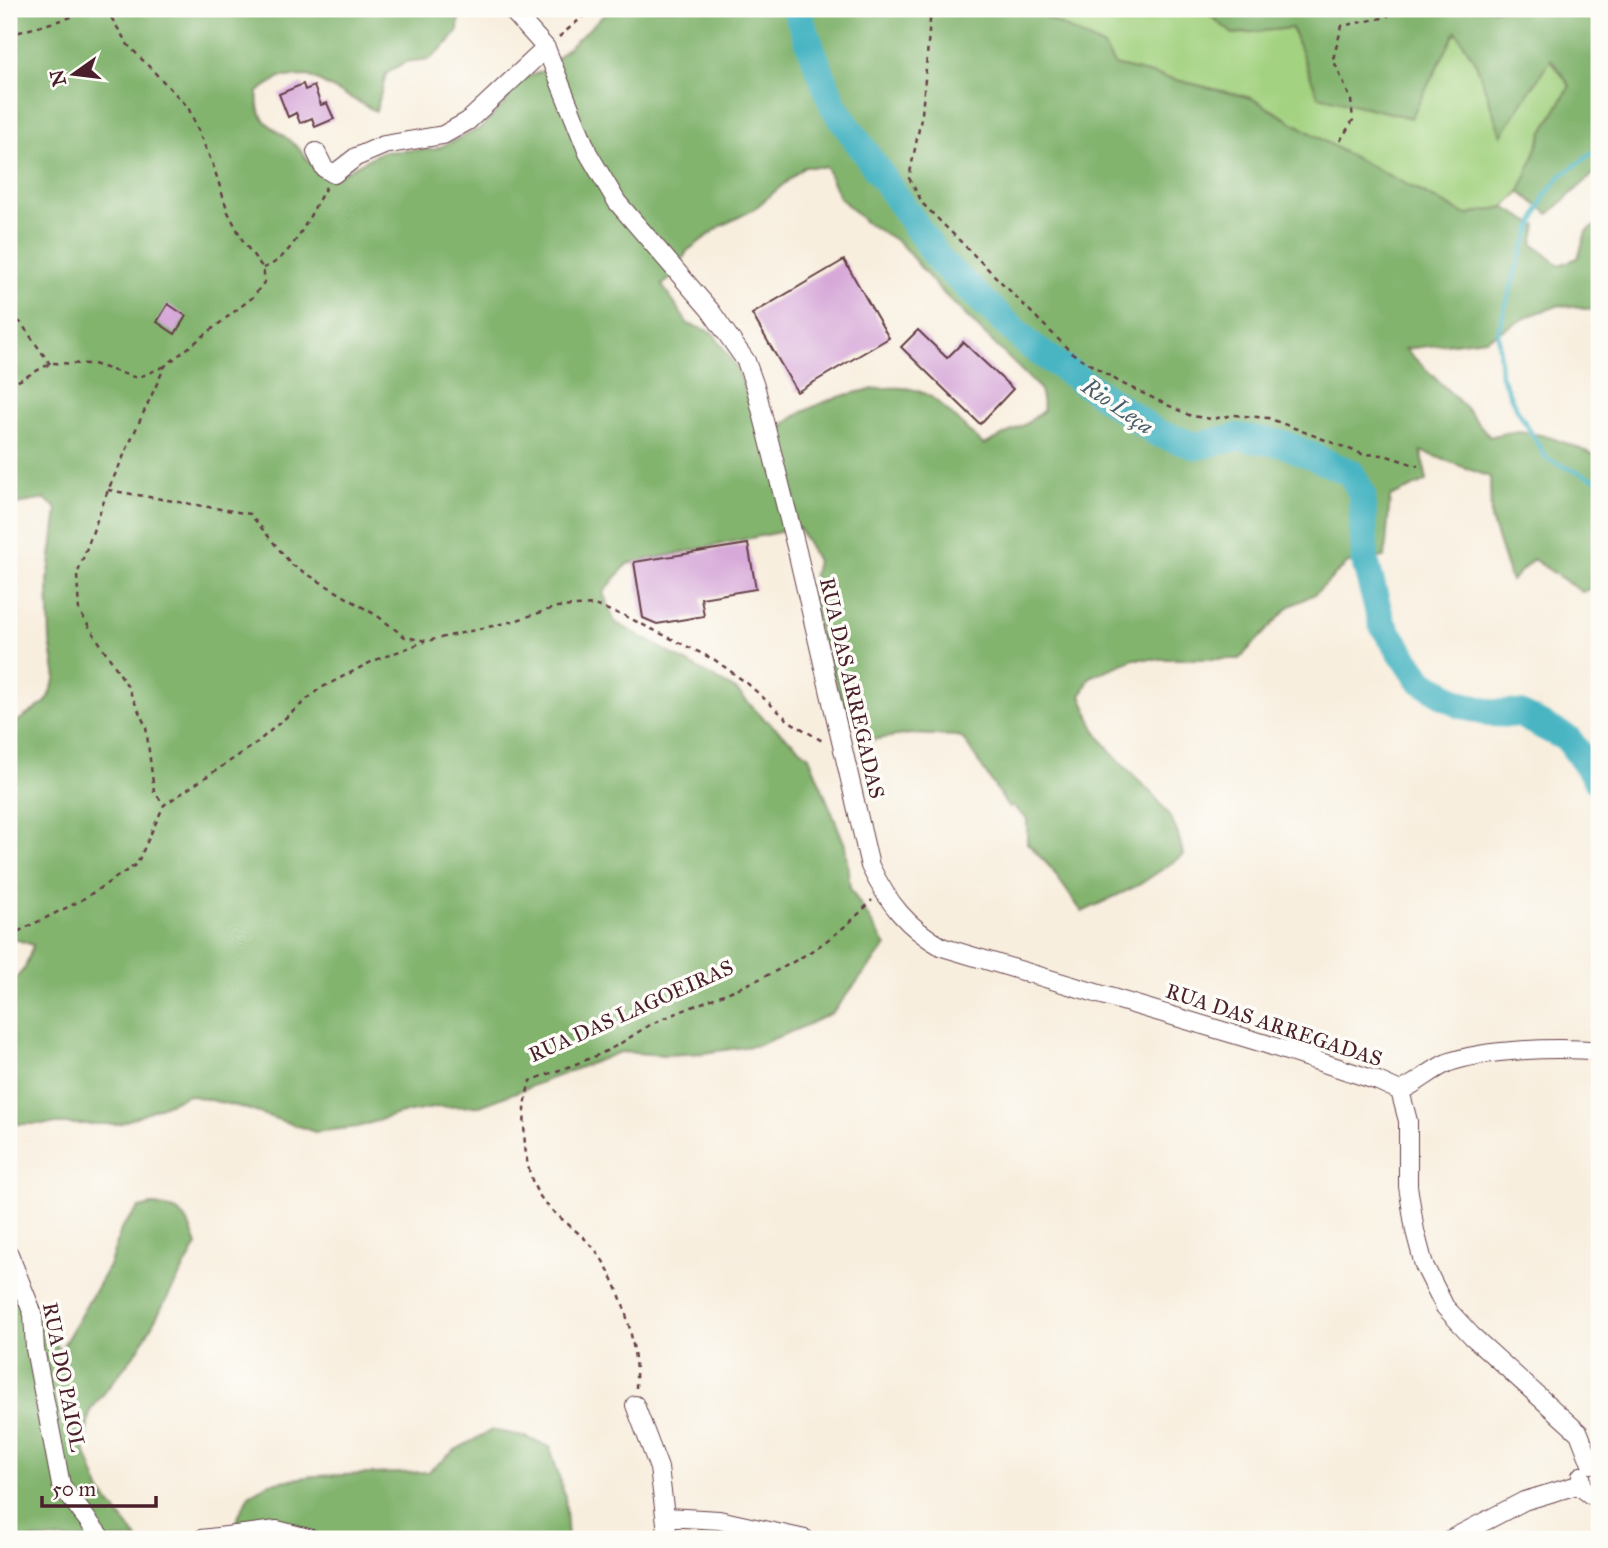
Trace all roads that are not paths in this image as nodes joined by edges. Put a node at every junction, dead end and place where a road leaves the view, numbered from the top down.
1 (511, 9) edge
2 (546, 48) junction
3 (316, 152) dead end
4 (1599, 1051) edge
5 (1400, 1091) junction
6 (9, 1254) edge
7 (635, 1405) road end
8 (1595, 1464) edge
9 (1581, 1484) junction
10 (1598, 1498) edge
11 (667, 1517) junction
12 (102, 1539) edge
13 (201, 1539) edge
14 (312, 1539) edge
15 (668, 1539) edge
16 (805, 1539) edge
17 (1451, 1539) edge

1 - 2 street, RUA DAS ARREGADAS
2 - 3 street
2 - 5 street, RUA DAS ARREGADAS
4 - 5 street
5 - 8 street
6 - 12 street, RUA DO PAIOL
7 - 11 street
8 - 9 street
9 - 10 street
9 - 17 street
11 - 15 street
11 - 16 street
13 - 14 street

